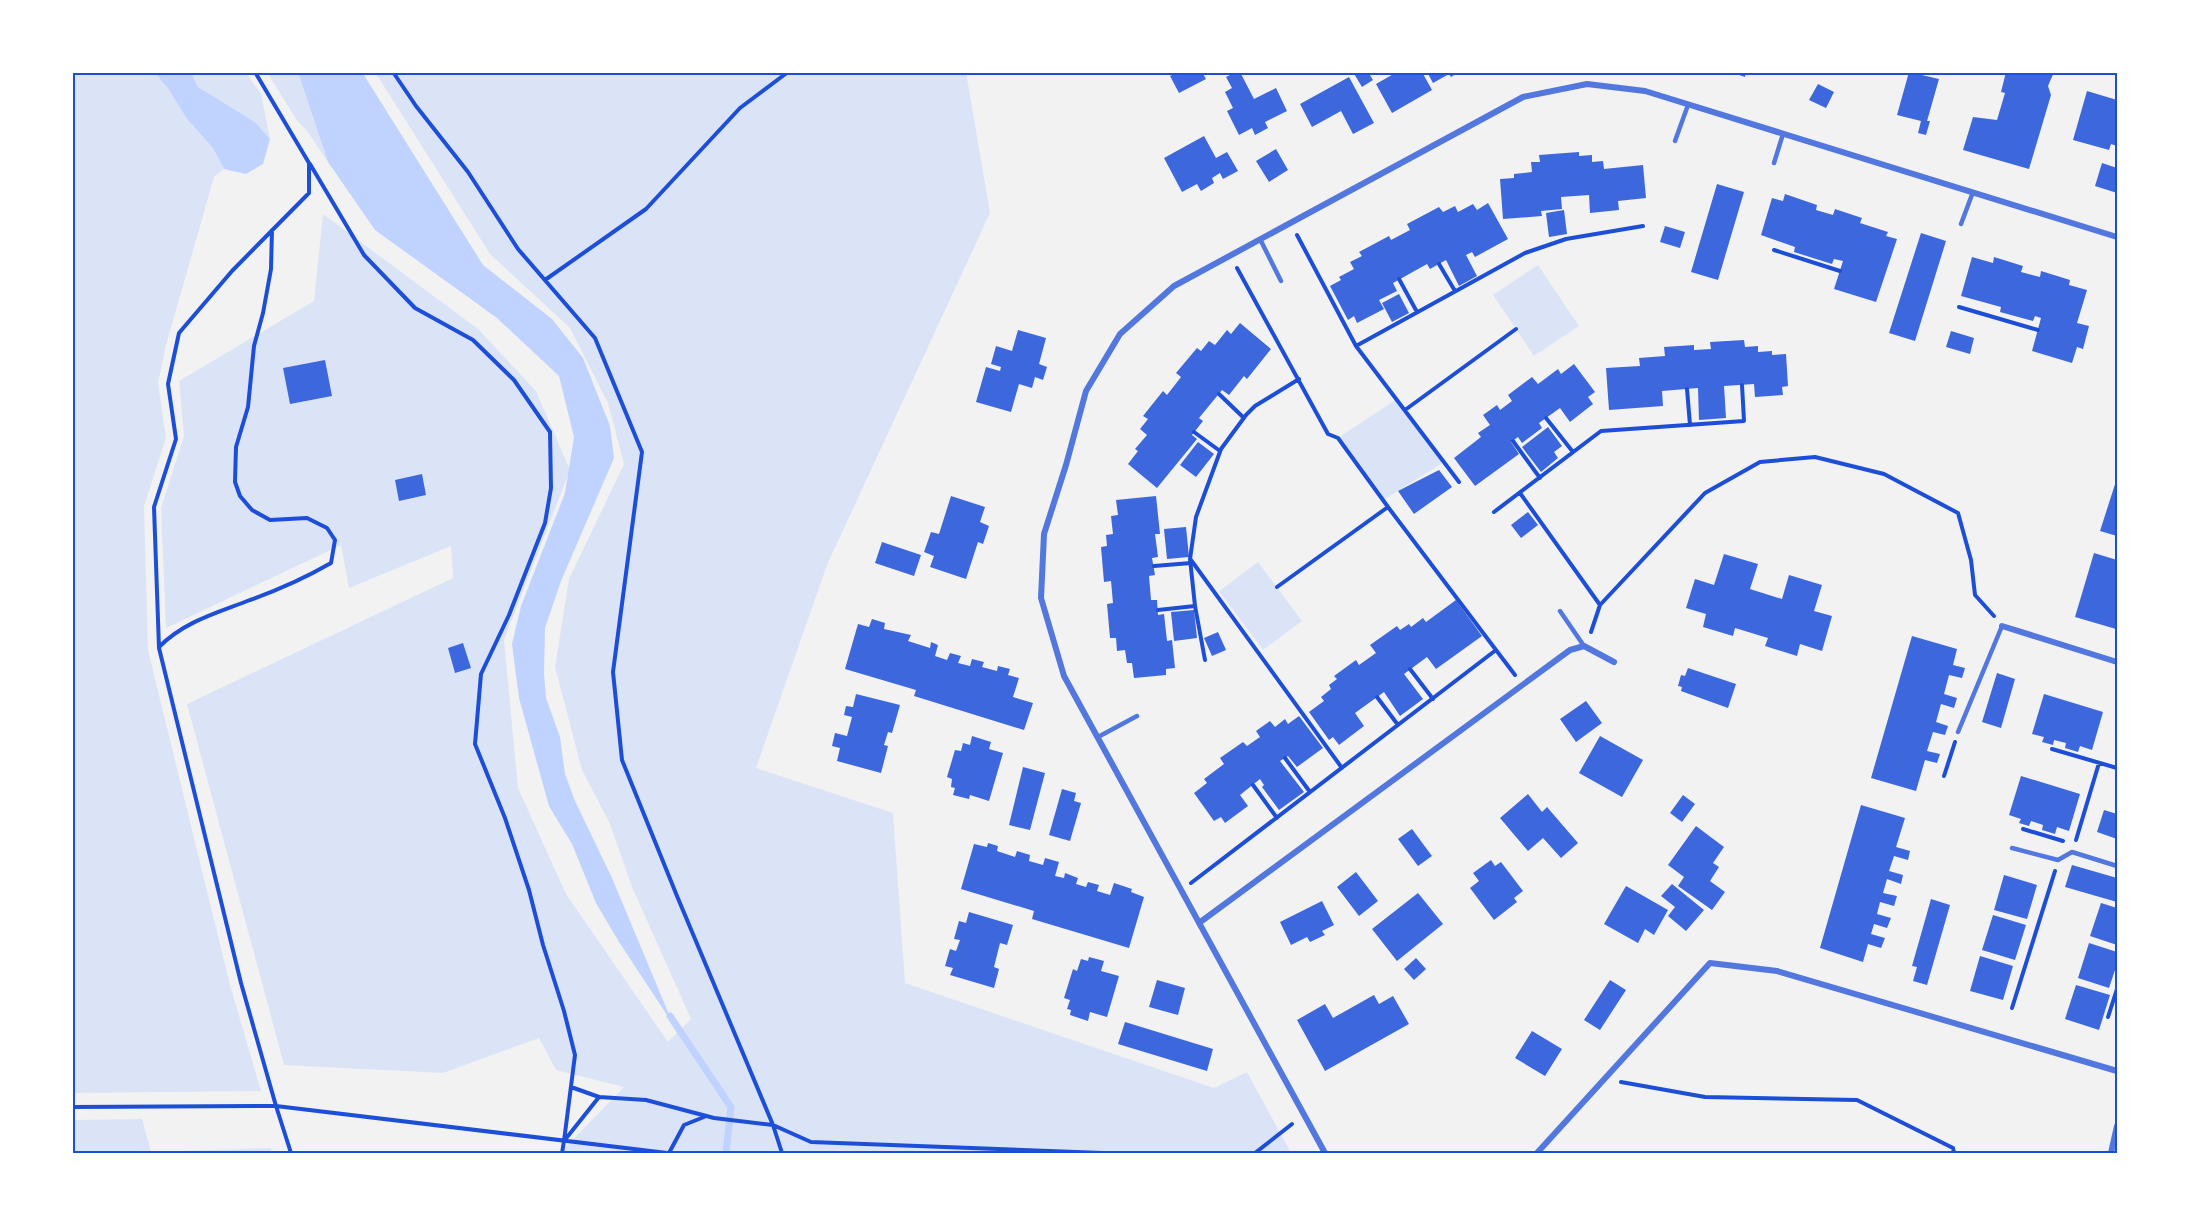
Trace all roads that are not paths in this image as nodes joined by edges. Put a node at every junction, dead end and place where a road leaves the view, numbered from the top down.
1 (1688, 105) junction
2 (1783, 134) junction
3 (1675, 141) dead end
4 (1774, 163) dead end
5 (1973, 192) junction
6 (1961, 224) dead end
7 (2117, 237) edge
8 (1261, 241) junction
9 (1281, 281) dead end
10 (1560, 611) dead end
11 (2002, 626) joint
12 (1584, 646) junction
13 (1614, 662) dead end
14 (2117, 662) edge
15 (1137, 716) dead end
16 (1958, 732) road end
17 (1098, 737) junction
18 (2012, 848) dead end
19 (2117, 866) edge
20 (1199, 923) junction
21 (2117, 1071) edge
22 (2117, 1126) edge
23 (1325, 1153) edge
24 (1537, 1153) edge
25 (2111, 1153) edge

1 - 2 street
1 - 3 lane
1 - 8 street
2 - 4 lane
2 - 5 street
5 - 6 lane
5 - 7 street
8 - 9 lane
8 - 17 street
10 - 12 lane
11 - 14 street
11 - 16 lane
12 - 13 street
12 - 20 street
15 - 17 lane
17 - 20 street
18 - 19 lane
20 - 23 street
21 - 24 street
22 - 25 street

